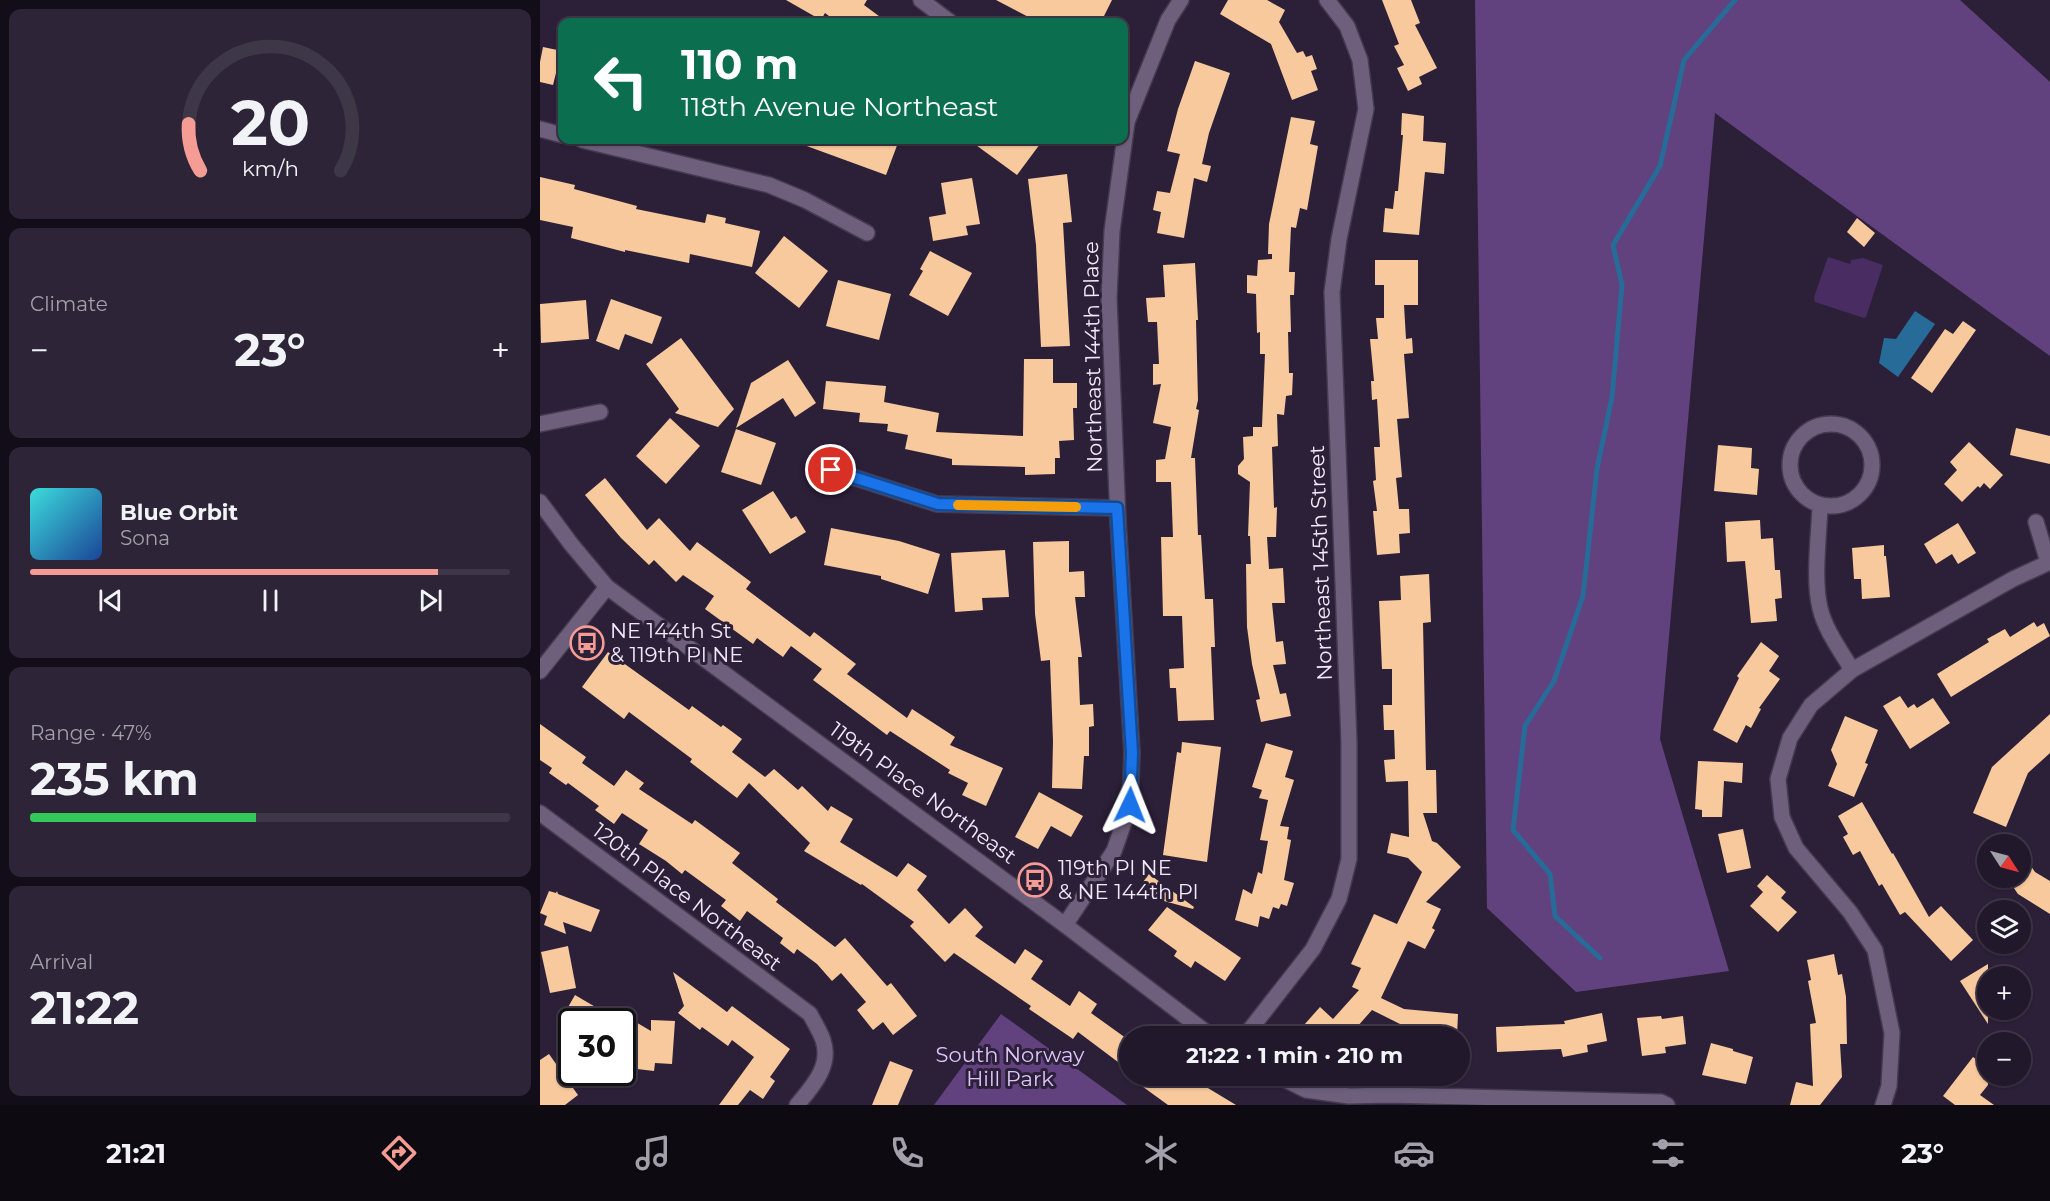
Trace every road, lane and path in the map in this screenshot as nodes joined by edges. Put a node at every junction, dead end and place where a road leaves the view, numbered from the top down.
1 (921, 0) edge
2 (1181, 0) edge
3 (1328, 0) edge
4 (945, 18) edge
5 (1128, 115) edge
6 (540, 129) edge
7 (558, 134) edge
8 (599, 144) edge
9 (1122, 144) edge
10 (867, 233) dead end
11 (600, 412) dead end
12 (540, 424) edge
13 (831, 470) dead end
14 (540, 502) edge
15 (1820, 506) junction
16 (1117, 508) junction
17 (2036, 522) dead end
18 (2049, 562) edge
19 (607, 586) junction
20 (1852, 670) junction
21 (540, 671) edge
22 (540, 813) edge
23 (1065, 925) junction
24 (1198, 1026) edge
25 (1253, 1026) edge
26 (1298, 1086) edge
27 (797, 1105) edge
28 (1667, 1105) edge
29 (1883, 1105) edge

1 - 4 street
2 - 5 street, Northeast 144th Place
3 - 25 street, Northeast 145th Street
6 - 7 street
8 - 10 street
9 - 16 street, Northeast 144th Place
11 - 12 street
13 - 16 street
14 - 19 street, 119th Place Northeast
15 - 15 street
15 - 20 street
16 - 23 street, Northeast 144th Place
17 - 18 street
18 - 20 street
19 - 21 street
19 - 23 street, 119th Place Northeast
20 - 29 street
22 - 27 street, 120th Place Northeast
23 - 24 street, 119th Place Northeast
26 - 28 street

